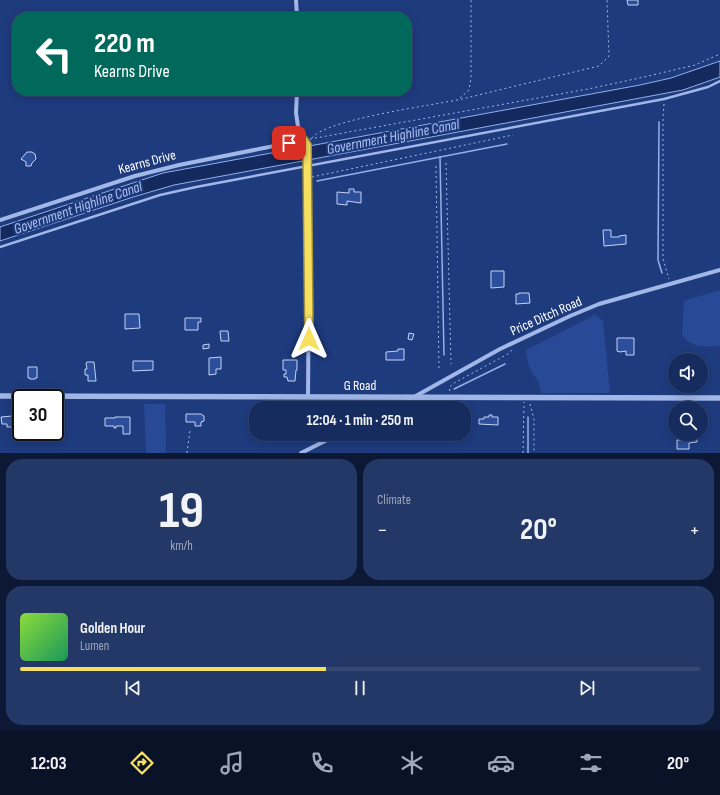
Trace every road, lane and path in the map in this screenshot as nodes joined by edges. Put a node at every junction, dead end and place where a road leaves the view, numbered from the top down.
1 (296, 0) edge
2 (471, 0) edge
3 (607, 0) edge
4 (297, 12) edge
5 (720, 54) edge
6 (720, 81) edge
7 (297, 96) edge
8 (460, 99) junction
9 (664, 99) junction
10 (513, 135) dead end
11 (312, 139) junction
12 (304, 140) junction
13 (446, 163) dead end
14 (436, 166) dead end
15 (308, 167) junction
16 (308, 178) junction
17 (0, 220) edge
18 (0, 247) edge
19 (720, 270) edge
20 (670, 284) junction
21 (514, 349) dead end
22 (450, 364) dead end
23 (439, 370) dead end
24 (0, 396) edge
25 (308, 397) junction
26 (414, 397) junction
27 (452, 398) junction
28 (526, 398) junction
29 (720, 398) edge
30 (406, 401) edge
31 (190, 430) dead end
32 (325, 441) edge
33 (186, 453) edge
34 (301, 453) edge
35 (523, 453) edge
36 (534, 453) edge

1 - 4 street
2 - 8 path
3 - 8 path
5 - 11 path
6 - 9 lane
7 - 12 street
8 - 11 path
9 - 15 lane
9 - 20 path
10 - 16 path
11 - 12 path
12 - 15 street
12 - 17 street, Kearns Drive
13 - 22 path
14 - 23 path
15 - 16 street
15 - 18 lane
16 - 25 street
19 - 20 street, Price Ditch Road
20 - 26 street, Price Ditch Road
21 - 27 path
24 - 25 street, G Road
25 - 26 street, G Road
26 - 27 street, G Road
26 - 30 street, Price Ditch Road
27 - 28 street, G Road
28 - 29 street, G Road
28 - 35 path
28 - 36 path
31 - 33 path
32 - 34 street

